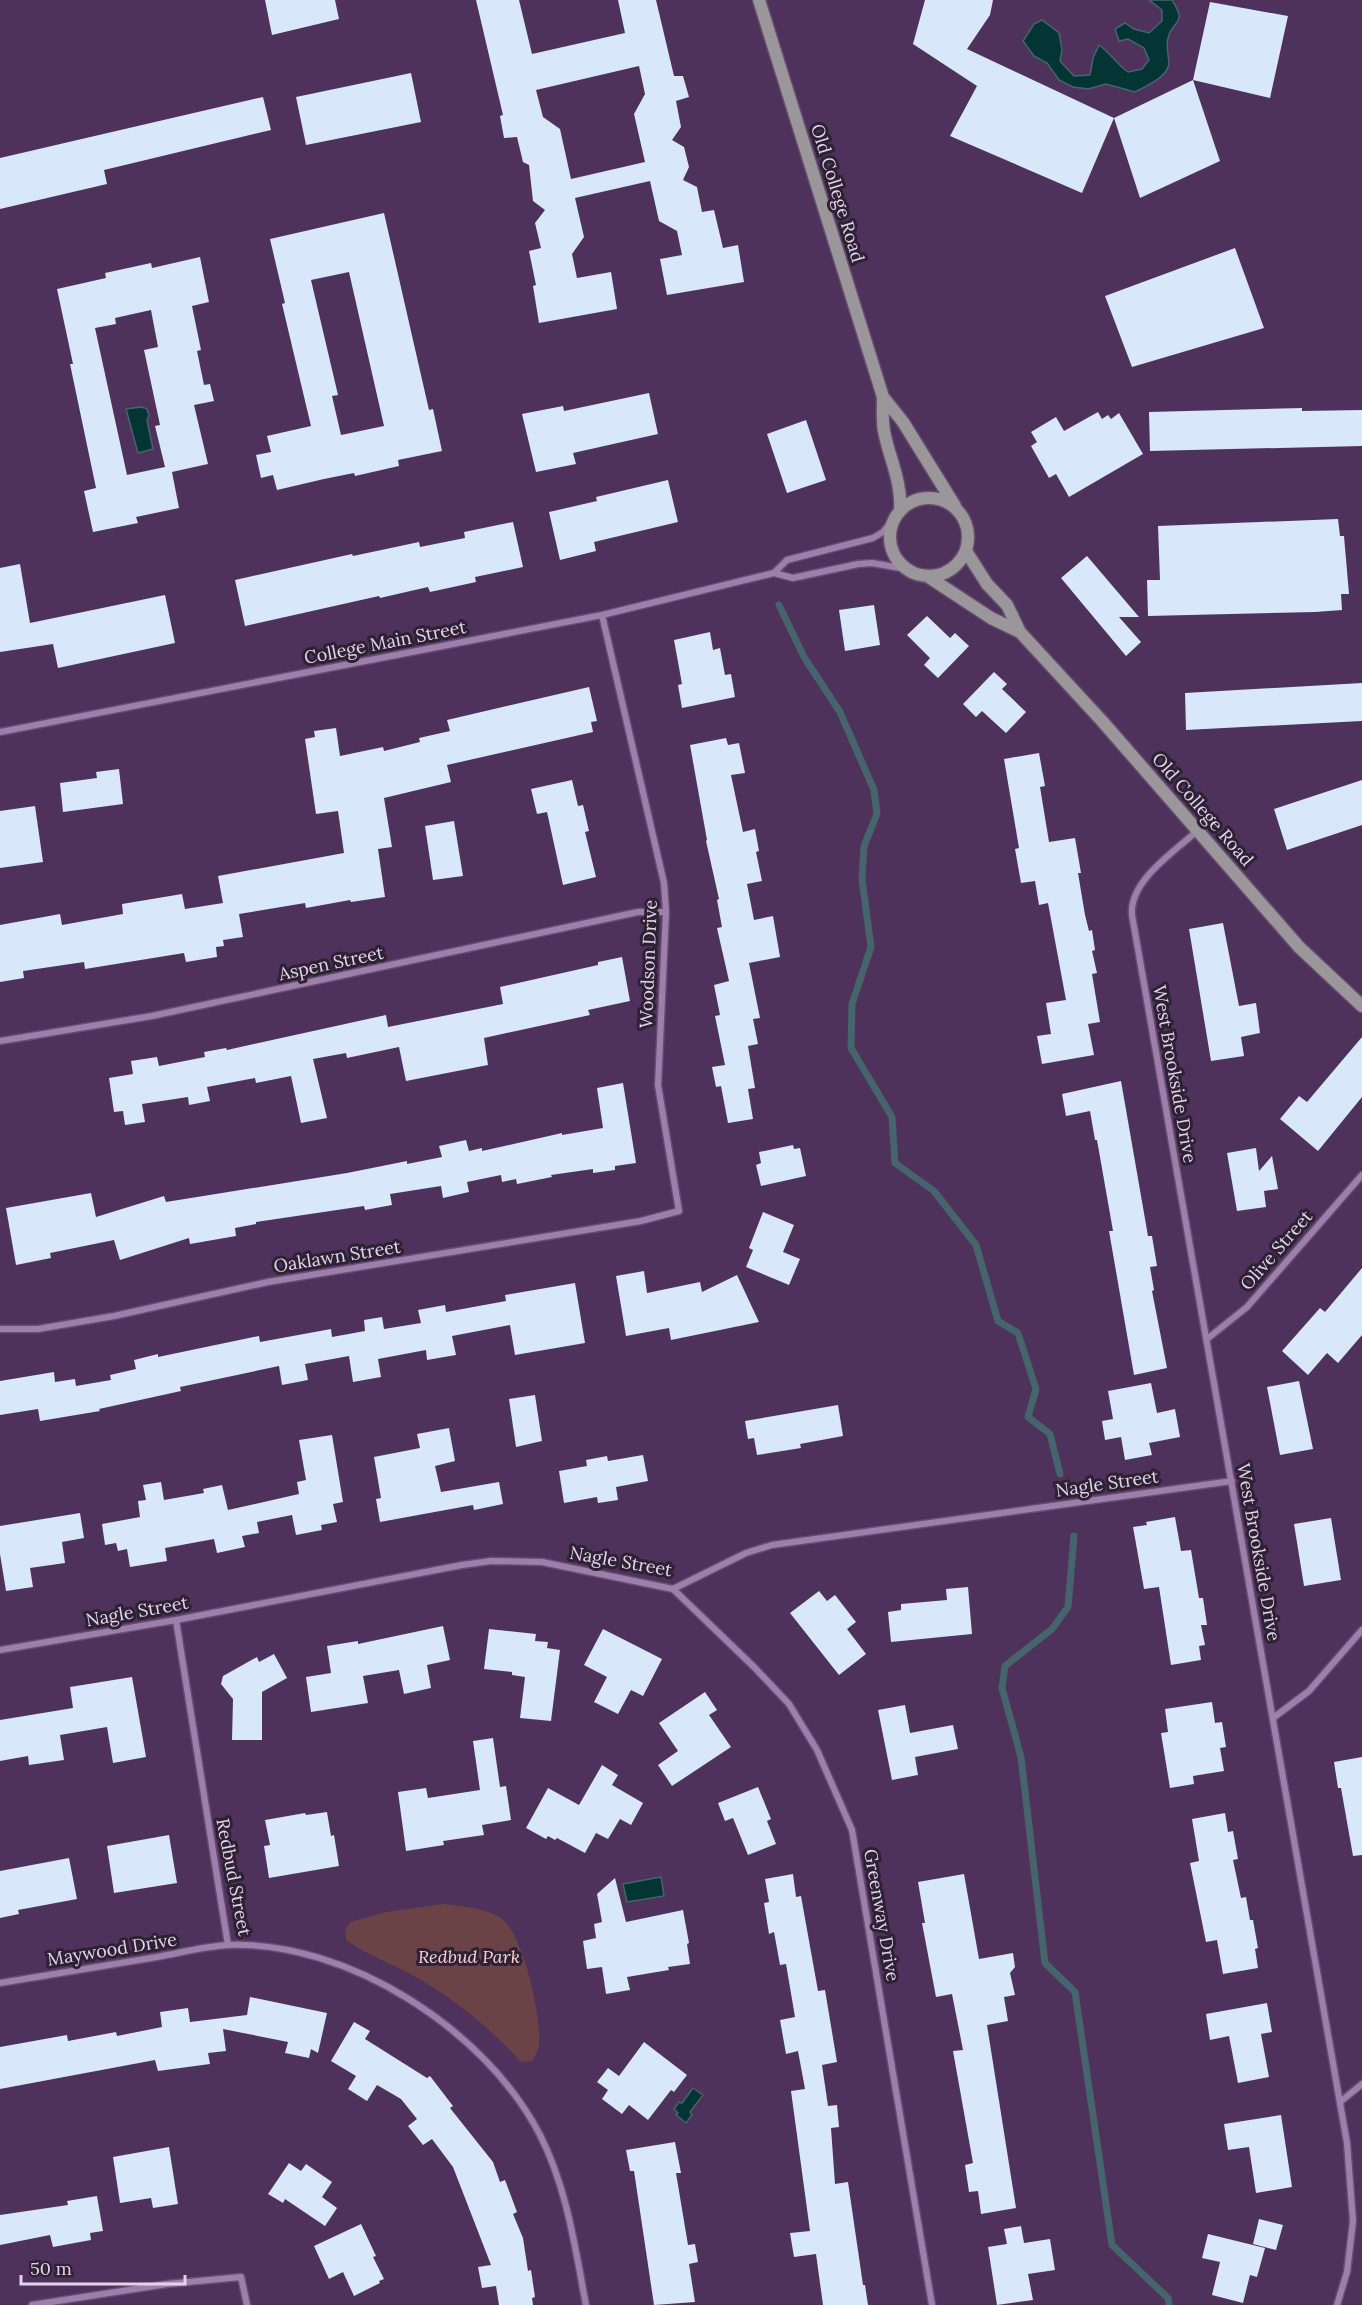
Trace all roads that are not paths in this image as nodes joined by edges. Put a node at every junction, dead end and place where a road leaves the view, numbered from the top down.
1 (759, 0) edge
2 (883, 397) junction
3 (956, 508) junction
4 (897, 515) junction
5 (966, 551) junction
6 (906, 569) junction
7 (774, 573) junction
8 (927, 576) junction
9 (602, 615) junction
10 (1020, 632) junction
11 (0, 732) edge
12 (1197, 831) junction
13 (666, 912) junction
14 (1362, 1006) edge
15 (0, 1041) edge
16 (1362, 1174) edge
17 (679, 1211) joint
18 (0, 1329) edge
19 (1207, 1339) junction
20 (1232, 1481) junction
21 (673, 1589) junction
22 (176, 1620) junction
23 (1362, 1630) edge
24 (0, 1650) edge
25 (1273, 1718) junction
26 (228, 1945) junction
27 (0, 1983) edge
28 (1362, 2084) edge
29 (1340, 2102) junction
30 (32, 2305) edge
31 (246, 2305) edge
32 (586, 2305) edge
33 (932, 2305) edge
34 (1337, 2305) edge

1 - 2 street, Old College Road
2 - 3 street, Old College Road
2 - 4 street, Old College Road
3 - 4 street
3 - 5 street
4 - 6 street
4 - 7 street, College Main Street
5 - 8 street
5 - 10 street, Old College Road
6 - 7 street, College Main Street
6 - 8 street
7 - 9 street, College Main Street
8 - 10 street, Old College Road
9 - 11 street, College Main Street
9 - 13 street, Woodson Drive
10 - 12 street, Old College Road
12 - 14 street, Old College Road
12 - 19 street, West Brookside Drive
13 - 15 street, Aspen Street
13 - 17 street, Woodson Drive
16 - 19 street, Olive Street
17 - 18 street, Oaklawn Street
19 - 20 street, West Brookside Drive
20 - 21 street, Nagle Street
20 - 25 street, West Brookside Drive
21 - 22 street, Nagle Street
21 - 33 street, Greenway Drive
22 - 24 street, Nagle Street
22 - 26 street, Redbud Street
23 - 25 street
25 - 29 street, West Brookside Drive
26 - 27 street, Maywood Drive
26 - 32 street, Redbud Street
28 - 29 street
29 - 34 street, West Brookside Drive
30 - 31 street

